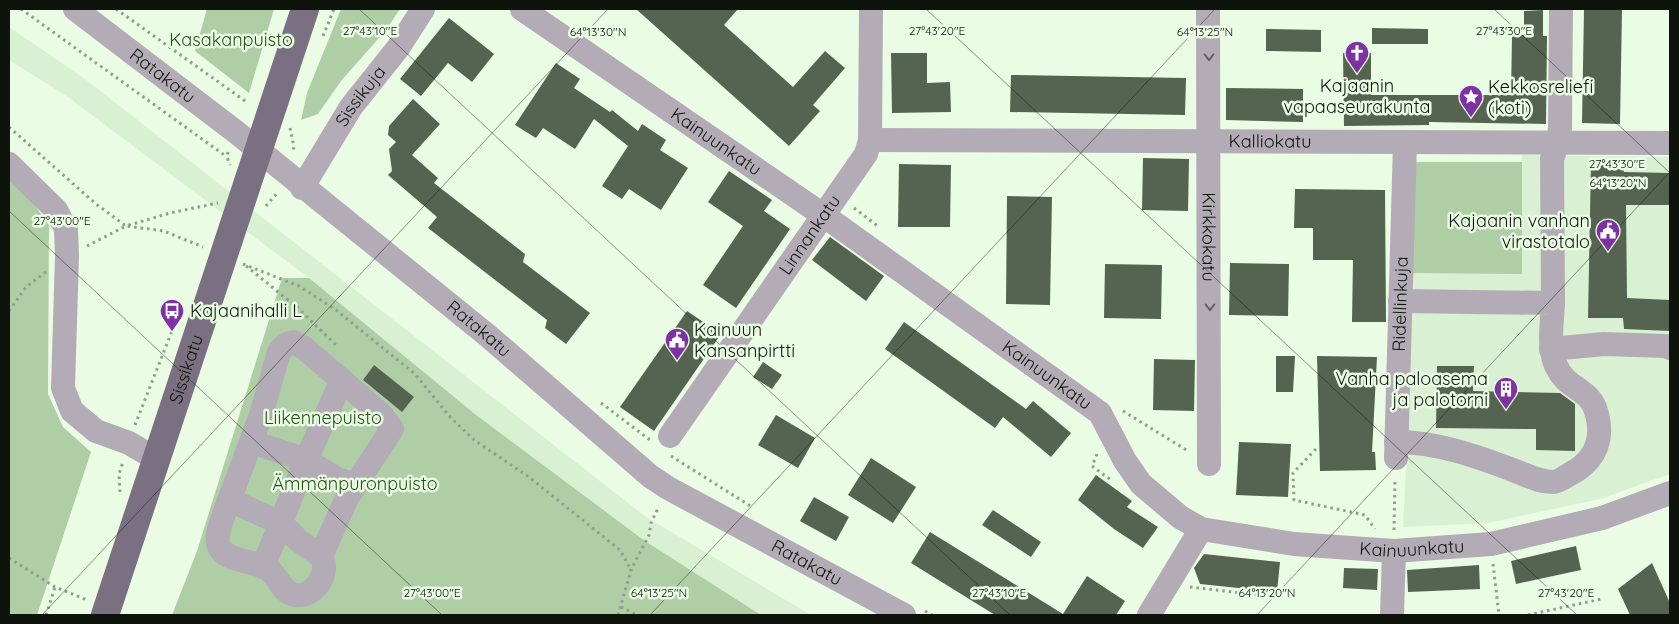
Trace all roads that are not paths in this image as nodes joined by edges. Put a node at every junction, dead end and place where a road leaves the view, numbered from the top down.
1 (75, 9) edge
2 (305, 9) edge
3 (424, 9) edge
4 (522, 9) edge
5 (871, 9) edge
6 (1208, 9) edge
7 (1561, 9) edge
8 (870, 140) junction
9 (1209, 142) junction
10 (1558, 142) junction
11 (1405, 143) junction
12 (1670, 144) edge
13 (259, 151) junction
14 (9, 164) edge
15 (308, 179) junction
16 (823, 215) junction
17 (1400, 301) junction
18 (1553, 303) junction
19 (1670, 348) edge
20 (1551, 349) junction
21 (342, 380) junction
22 (252, 442) junction
23 (663, 443) road end
24 (156, 458) junction
25 (306, 460) junction
26 (1209, 464) road end
27 (359, 481) junction
28 (1670, 493) edge
29 (230, 500) junction
30 (282, 524) junction
31 (1201, 529) junction
32 (1394, 551) junction
33 (321, 556) junction
34 (263, 566) junction
35 (99, 609) edge
36 (914, 613) edge
37 (1149, 615) edge
38 (1392, 615) edge

1 - 13 street, Ratakatu
2 - 13 main road, Sissikatu
3 - 15 street, Sissikuja
4 - 16 street, Kainuunkatu
5 - 8 street, Linnankatu
6 -> 9 street, Kirkkokatu
7 - 10 street
8 - 9 street, Kalliokatu
8 - 16 street, Linnankatu
9 - 11 street, Kalliokatu
9 -> 26 street, Kirkkokatu
10 - 11 street, Kalliokatu
10 - 12 street, Kalliokatu
10 - 18 street
11 - 17 street, Ridellinkuja
13 - 15 street, Ratakatu
13 - 24 main road, Sissikatu
14 - 24 street
15 - 36 street, Ratakatu
16 - 23 street, Linnankatu
16 - 31 street, Kainuunkatu
17 - 18 street
17 - 20 street, Ridellinkuja
18 - 20 street
19 - 20 street
21 - 22 street
21 - 25 street
21 - 27 street
22 - 25 street
22 - 29 street
24 - 35 main road, Sissikatu
25 - 27 street
25 - 30 street
27 - 33 street
28 - 32 street, Kainuunkatu
29 - 30 street
29 - 34 street
30 - 33 street
30 - 34 street
31 - 32 street, Kainuunkatu
31 - 37 street
32 - 38 street
33 - 34 street

